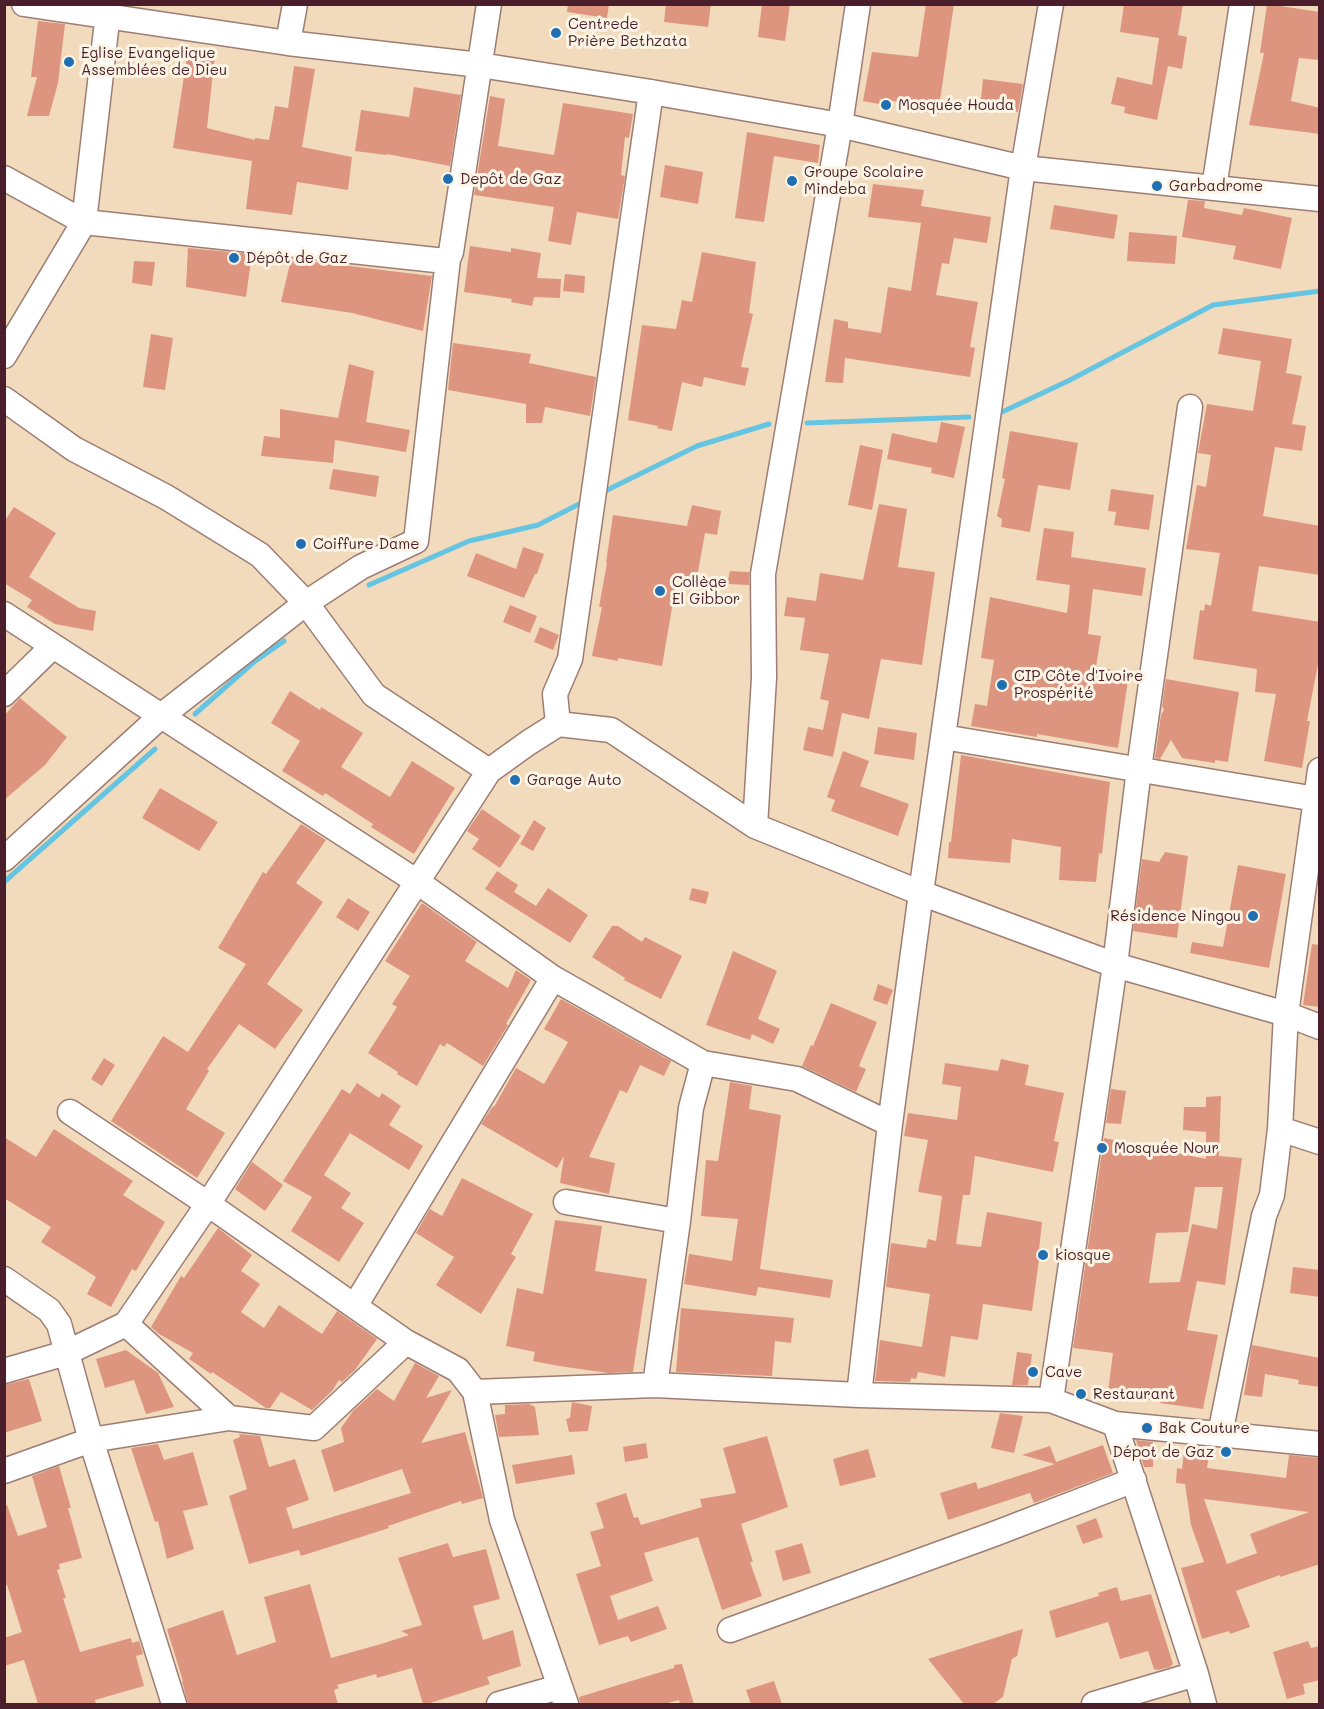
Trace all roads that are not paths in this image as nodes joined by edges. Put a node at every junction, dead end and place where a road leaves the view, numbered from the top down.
1 (24, 4) edge
2 (295, 4) edge
3 (489, 4) edge
4 (858, 4) edge
5 (1051, 4) edge
6 (1242, 4) edge
7 (108, 10) edge
8 (288, 43) junction
9 (480, 65) junction
10 (651, 92) junction
11 (840, 125) junction
12 (1023, 168) junction
13 (4, 178) edge
14 (1214, 188) junction
15 (1320, 199) edge
16 (84, 222) junction
17 (448, 259) junction
18 (4, 356) edge
19 (4, 399) edge
20 (1190, 406) dead end
21 (306, 603) junction
22 (4, 614) edge
23 (53, 646) junction
24 (4, 694) edge
25 (161, 716) junction
26 (558, 724) junction
27 (943, 737) junction
28 (1138, 769) junction
29 (1320, 770) edge
30 (489, 771) junction
31 (1316, 799) junction
32 (755, 826) junction
33 (4, 859) edge
34 (416, 880) junction
35 (921, 893) junction
36 (1115, 965) junction
37 (553, 978) junction
38 (1286, 1014) junction
39 (1320, 1027) edge
40 (703, 1063) junction
41 (70, 1113) dead end
42 (890, 1124) junction
43 (1280, 1129) junction
44 (1320, 1142) edge
45 (566, 1202) dead end
46 (208, 1204) junction
47 (678, 1221) junction
48 (4, 1279) edge
49 (355, 1306) junction
50 (126, 1324) junction
51 (406, 1342) junction
52 (66, 1353) junction
53 (4, 1371) edge
54 (655, 1385) junction
55 (475, 1392) junction
56 (860, 1395) junction
57 (1051, 1400) junction
58 (229, 1419) junction
59 (1115, 1424) junction
60 (1220, 1434) junction
61 (91, 1440) junction
62 (1320, 1444) edge
63 (4, 1471) edge
64 (1134, 1480) junction
65 (730, 1630) dead end
66 (1196, 1674) junction
67 (562, 1696) edge
68 (174, 1704) edge
69 (499, 1704) edge
70 (1094, 1704) edge
71 (1204, 1704) edge

1 - 7 street
2 - 8 street
3 - 9 street
4 - 11 street
5 - 12 street
6 - 14 street
7 - 8 street
7 - 16 street
8 - 9 street
9 - 10 street
9 - 17 street
10 - 11 street
10 - 26 street
11 - 12 street
11 - 32 street
12 - 14 street
12 - 27 street
13 - 16 street
14 - 15 street
16 - 17 street
16 - 18 street
17 - 21 street
19 - 21 street
20 - 28 street
21 - 25 street
21 - 30 street
22 - 23 street
23 - 24 street
23 - 25 street
25 - 33 street
25 - 34 street
26 - 30 street
26 - 32 street
27 - 28 street
27 - 35 street
28 - 31 street
28 - 36 street
29 - 31 street
30 - 34 street
31 - 38 street
32 - 35 street
34 - 37 street
34 - 46 street
35 - 36 street
35 - 42 street
36 - 38 street
36 - 57 street
37 - 40 street
37 - 49 street
38 - 39 street
38 - 43 street
40 - 42 street
40 - 47 street
41 - 46 street
42 - 56 street
43 - 44 street
43 - 60 street
45 - 47 street
46 - 49 street
46 - 50 street
47 - 54 street
48 - 52 street
49 - 51 street
50 - 52 street
50 - 58 street
51 - 55 street
51 - 58 street
52 - 53 street
52 - 61 street
54 - 55 street
54 - 56 street
55 - 67 street
56 - 57 street
57 - 59 street
58 - 61 street
59 - 60 street
59 - 64 street
60 - 62 street
61 - 63 street
61 - 68 street
64 - 65 street
64 - 66 street
66 - 70 street
66 - 71 street
67 - 69 street

